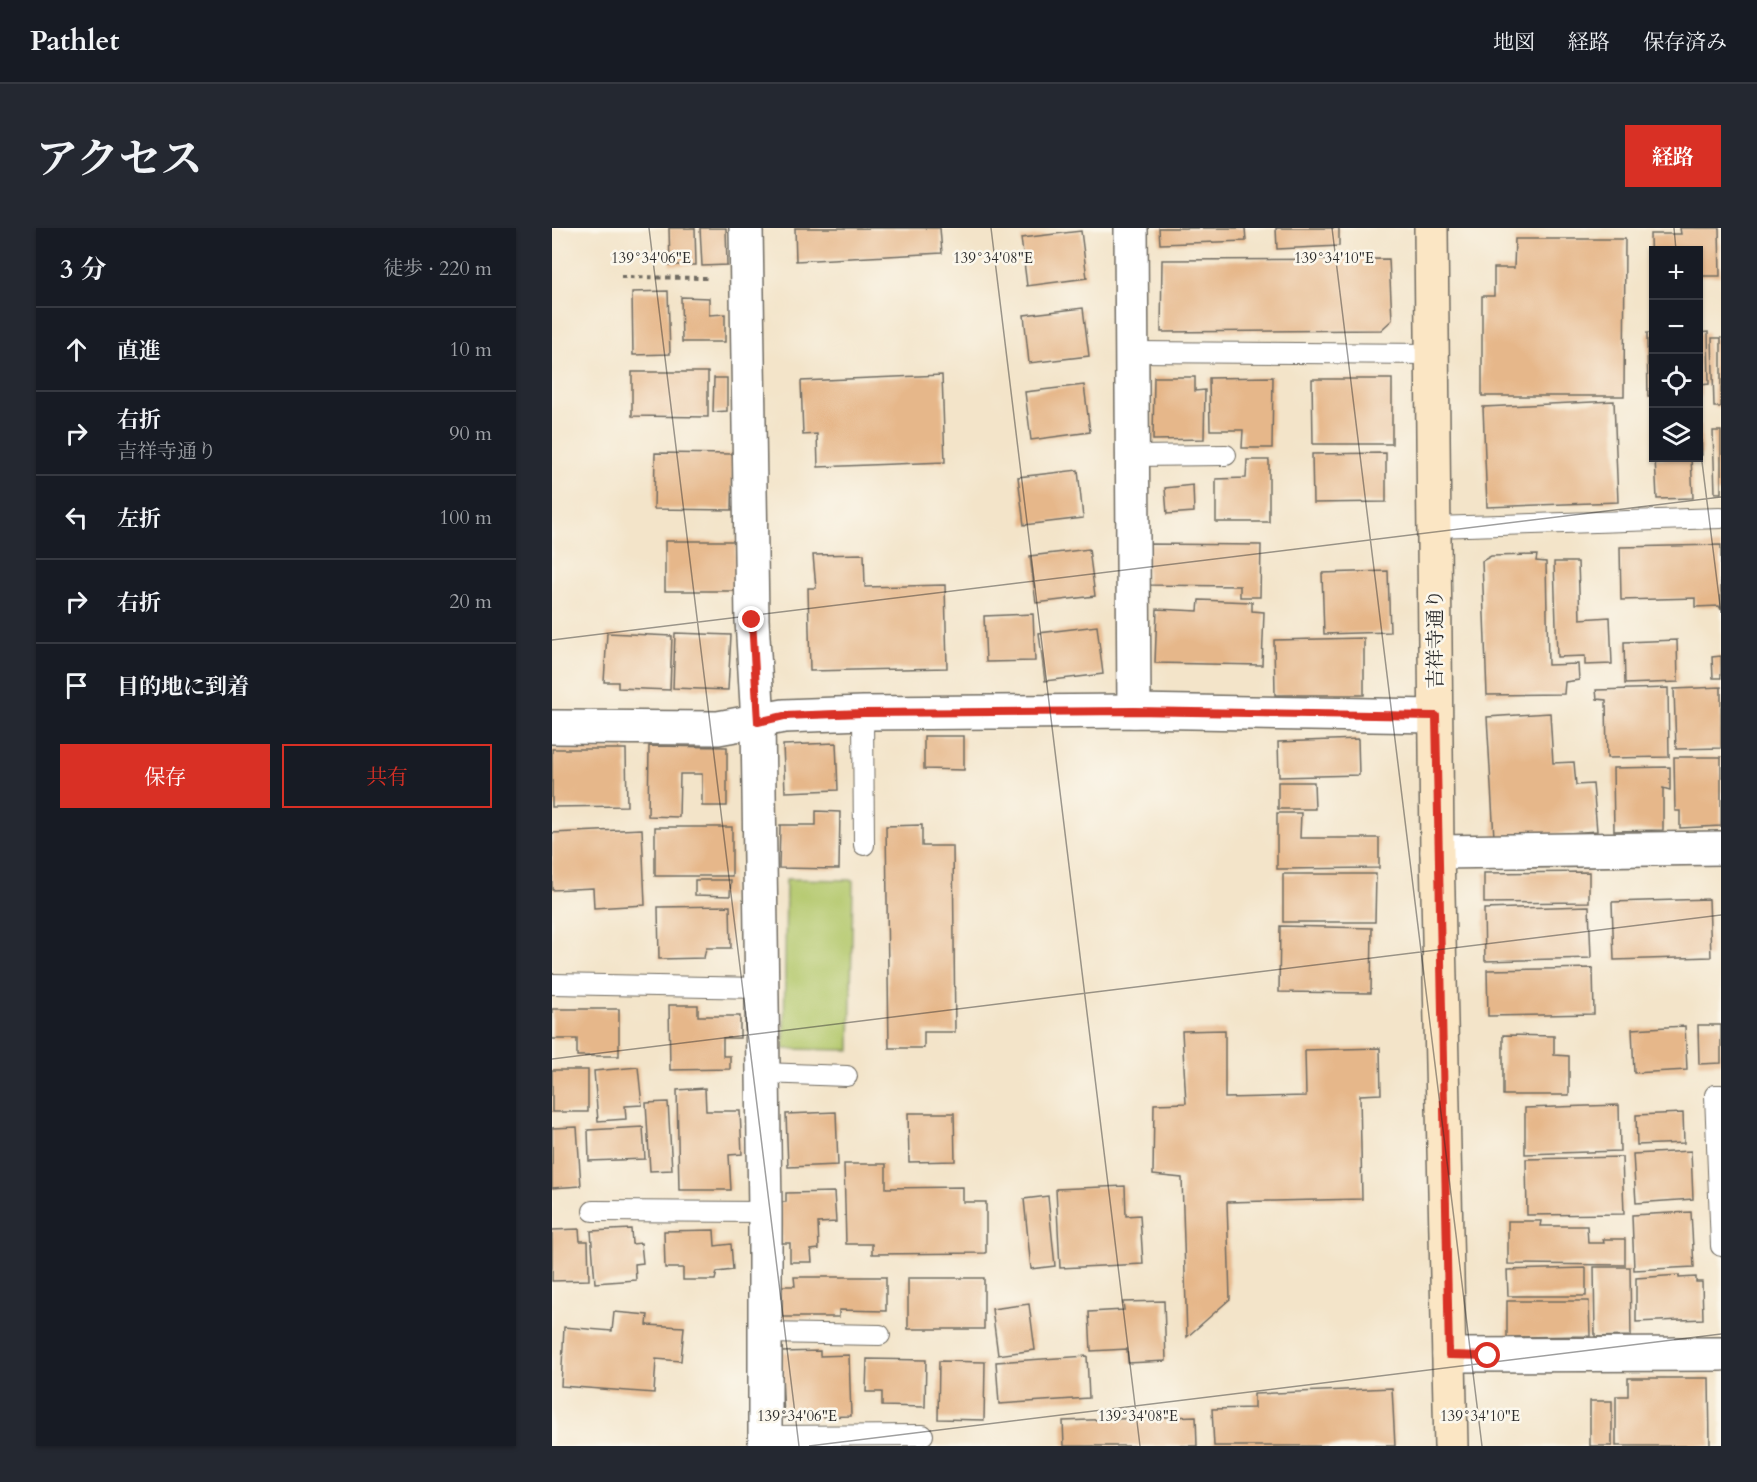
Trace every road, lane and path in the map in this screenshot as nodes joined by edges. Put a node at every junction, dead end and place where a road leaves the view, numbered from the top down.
1 (746, 228) edge
2 (1131, 228) edge
3 (1431, 228) edge
4 (621, 277) dead end
5 (747, 279) junction
6 (1132, 352) junction
7 (1432, 354) junction
8 (1226, 455) dead end
9 (1133, 456) junction
10 (1721, 518) edge
11 (1434, 526) junction
12 (1134, 711) junction
13 (863, 713) junction
14 (1436, 716) junction
15 (758, 722) junction
16 (552, 727) edge
17 (864, 844) dead end
18 (1721, 848) edge
19 (1437, 852) junction
20 (552, 984) edge
21 (761, 988) junction
22 (762, 1072) junction
23 (847, 1076) dead end
24 (1721, 1095) edge
25 (593, 1211) dead end
26 (765, 1212) junction
27 (1721, 1246) edge
28 (764, 1333) junction
29 (880, 1335) dead end
30 (1721, 1354) edge
31 (1449, 1355) junction
32 (922, 1435) dead end
33 (765, 1441) edge
34 (1451, 1446) edge

1 - 5 street
2 - 6 street
3 - 7 main road, 吉祥寺通り
4 - 5 path
5 - 15 street
6 - 7 lane
6 - 9 street
7 - 11 main road, 吉祥寺通り
8 - 9 lane
9 - 12 street
10 - 11 lane
11 - 14 main road, 吉祥寺通り
12 - 13 street
12 - 14 street
13 - 15 street
13 - 17 lane
14 - 19 main road, 吉祥寺通り
15 - 16 street
15 - 21 street
18 - 19 street
19 - 31 main road, 吉祥寺通り
20 - 21 lane
21 - 22 street
22 - 23 lane
22 - 26 street
24 - 27 lane
25 - 26 lane
26 - 28 street
28 - 29 lane
28 - 33 street
30 - 31 street
31 - 34 main road, 吉祥寺通り
32 - 33 lane

